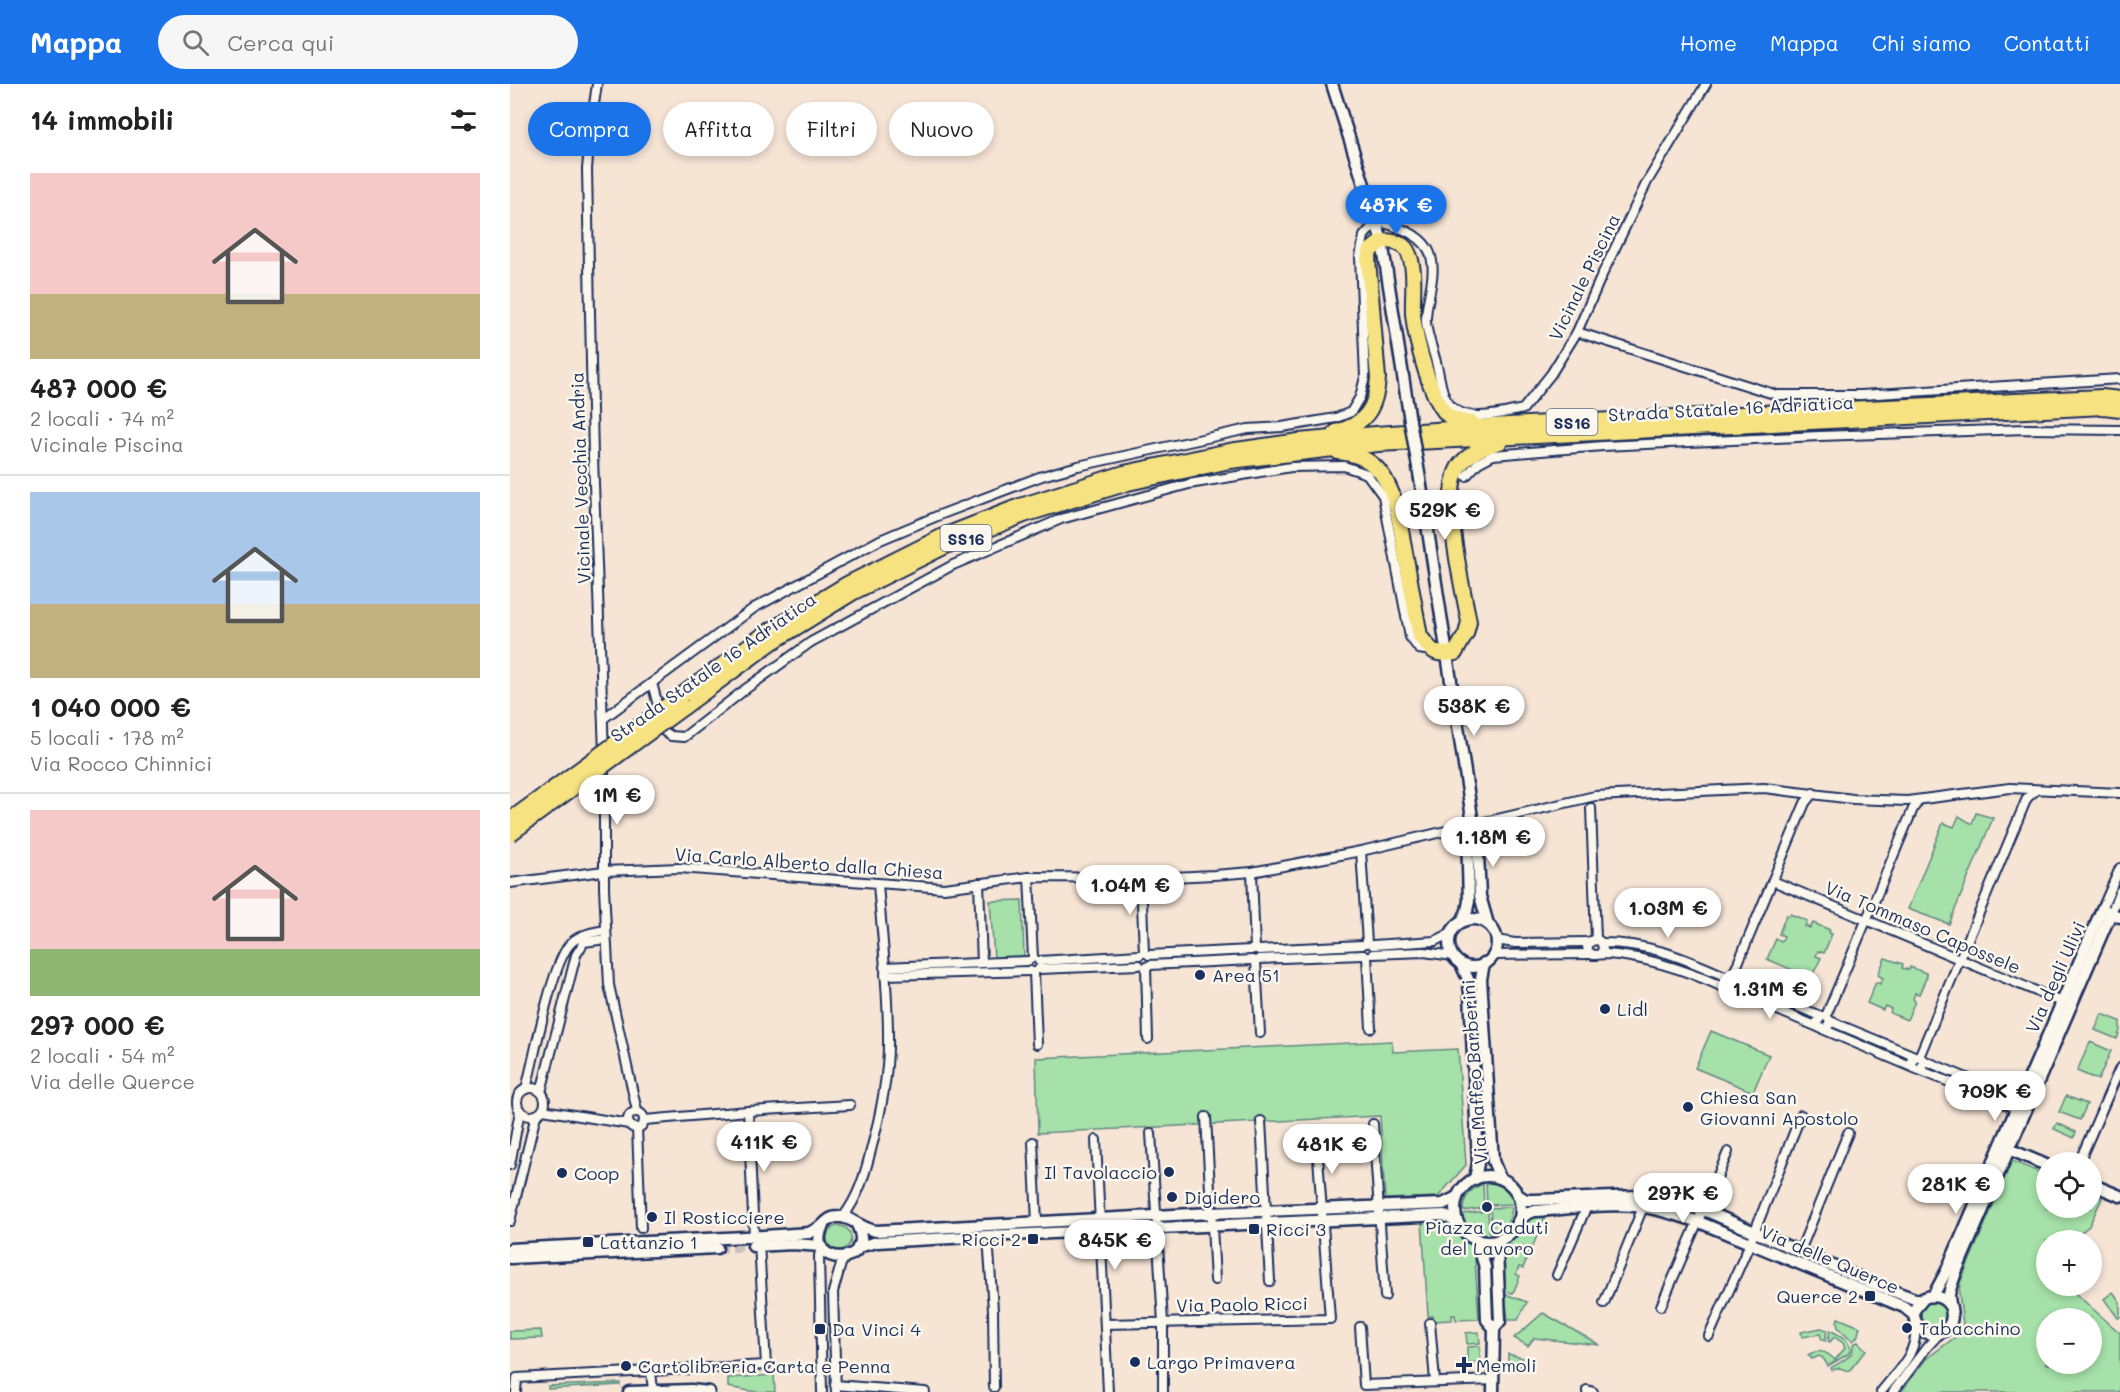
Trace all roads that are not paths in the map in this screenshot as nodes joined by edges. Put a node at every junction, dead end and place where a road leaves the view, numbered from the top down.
1 (597, 84) edge
2 (1332, 84) edge
3 (1706, 84) edge
4 (1377, 221) junction
5 (1383, 241) junction
6 (1577, 332) junction
7 (2120, 379) edge
8 (2120, 399) edge
9 (2120, 409) edge
10 (1508, 425) junction
11 (2120, 430) edge
12 (1520, 436) junction
13 (1299, 441) junction
14 (1318, 451) junction
15 (1466, 476) dead end
16 (1431, 651) junction
17 (1448, 654) junction
18 (652, 683) junction
19 (683, 700) junction
20 (604, 718) junction
21 (2023, 789) junction
22 (2036, 790) junction
23 (1798, 791) junction
24 (1813, 793) junction
25 (2120, 794) edge
26 (1595, 796) junction
27 (2028, 797) junction
28 (1583, 799) junction
29 (1919, 800) junction
30 (1907, 801) junction
31 (1805, 802) junction
32 (1591, 808) junction
33 (1914, 808) junction
34 (510, 820) edge
35 (1473, 824) junction
36 (510, 834) edge
37 (1361, 851) junction
38 (2120, 868) edge
39 (604, 871) junction
40 (1252, 872) junction
41 (1029, 877) junction
42 (1141, 878) junction
43 (1773, 881) junction
44 (510, 883) edge
45 (979, 883) junction
46 (878, 884) junction
47 (2120, 891) edge
48 (2111, 913) edge
49 (1867, 920) junction
50 (1462, 921) junction
51 (1488, 924) junction
52 (606, 930) junction
53 (1451, 933) junction
54 (606, 939) junction
55 (1496, 940) junction
56 (1596, 941) junction
57 (1367, 944) junction
58 (1255, 950) junction
59 (1144, 954) junction
60 (1591, 954) junction
61 (1600, 954) junction
62 (1368, 955) junction
63 (1493, 955) junction
64 (1961, 958) junction
65 (1256, 960) junction
66 (1457, 960) junction
67 (982, 963) junction
68 (1484, 963) junction
69 (1034, 965) junction
70 (1145, 966) junction
71 (884, 971) junction
72 (1732, 977) junction
73 (1723, 987) junction
74 (1732, 990) junction
75 (2062, 1002) junction
76 (1825, 1018) junction
77 (1371, 1028) dead end
78 (1821, 1028) junction
79 (1260, 1034) dead end
80 (1148, 1039) dead end
81 (1037, 1044) dead end
82 (1920, 1058) junction
83 (1915, 1068) junction
84 (2120, 1068) edge
85 (526, 1089) junction
86 (510, 1092) edge
87 (541, 1092) junction
88 (517, 1098) junction
89 (544, 1106) junction
90 (850, 1106) dead end
91 (2022, 1106) junction
92 (520, 1111) junction
93 (637, 1111) junction
94 (748, 1111) junction
95 (536, 1115) junction
96 (1801, 1115) dead end
97 (1206, 1117) dead end
98 (645, 1120) junction
99 (1261, 1121) dead end
100 (631, 1124) junction
101 (1373, 1124) dead end
102 (1151, 1133) dead end
103 (1848, 1133) dead end
104 (1096, 1140) dead end
105 (1033, 1142) dead end
106 (1317, 1144) dead end
107 (2005, 1147) junction
108 (1728, 1152) dead end
109 (2083, 1152) edge
110 (2036, 1161) edge
111 (510, 1165) edge
112 (1500, 1178) junction
113 (1475, 1179) junction
114 (2102, 1189) edge
115 (1518, 1195) junction
116 (2120, 1196) edge
117 (1457, 1197) junction
118 (1643, 1207) junction
119 (1321, 1208) junction
120 (1379, 1208) junction
121 (1586, 1208) junction
122 (1704, 1210) junction
123 (1267, 1211) junction
124 (1211, 1213) junction
125 (1156, 1216) junction
126 (1098, 1219) junction
127 (1379, 1219) junction
128 (850, 1220) junction
129 (1322, 1220) junction
130 (510, 1221) edge
131 (1518, 1221) junction
132 (1037, 1222) junction
133 (1458, 1222) junction
134 (1699, 1222) junction
135 (1267, 1223) junction
136 (822, 1226) junction
137 (1212, 1226) junction
138 (641, 1228) dead end
139 (1157, 1229) junction
140 (1099, 1231) junction
141 (1755, 1232) junction
142 (988, 1236) junction
143 (1501, 1238) junction
144 (1476, 1239) junction
145 (756, 1241) junction
146 (821, 1246) junction
147 (1749, 1246) junction
148 (858, 1247) junction
149 (717, 1248) tunnel mouth
150 (510, 1249) edge
151 (1800, 1251) junction
152 (846, 1256) junction
153 (510, 1258) edge
154 (1557, 1275) dead end
155 (1215, 1280) dead end
156 (1270, 1281) dead end
157 (1385, 1296) dead end
158 (1933, 1296) junction
159 (1920, 1301) junction
160 (1604, 1303) dead end
161 (1661, 1306) dead end
162 (1951, 1308) junction
163 (1914, 1319) junction
164 (1163, 1322) junction
165 (1430, 1323) dead end
166 (1105, 1324) junction
167 (1360, 1327) dead end
168 (1494, 1328) junction
169 (1940, 1333) junction
170 (1709, 1336) dead end
171 (651, 1371) junction
172 (1494, 1380) junction
173 (1435, 1381) junction
174 (994, 1387) dead end
175 (835, 1388) edge
176 (653, 1391) edge
177 (516, 1392) edge
178 (629, 1392) edge
179 (709, 1392) edge
180 (822, 1392) edge
181 (925, 1392) edge
182 (1108, 1392) edge
183 (1163, 1392) edge
184 (1493, 1392) edge
185 (1587, 1392) edge
186 (1593, 1392) edge
187 (1881, 1392) edge
188 (1893, 1392) edge

1 - 20 street, Vicinale Vecchia Andria
2 - 4 street
3 - 6 street, Vicinale Piscina
4 - 5 street
4 - 6 street, Vicinale Piscina
4 - 18 street
5 - 10 highway
5 - 13 highway
5 - 17 street, bridge
6 - 7 street
8 - 10 highway, Strada Statale 16 Adriatica / SS16
9 - 12 highway, Strada Statale 16 Adriatica / SS16
10 - 13 highway, Strada Statale 16 Adriatica / SS16
11 - 15 street
12 - 14 highway, Strada Statale 16 Adriatica / SS16
12 - 17 highway
13 - 19 highway, Strada Statale 16 Adriatica / SS16
14 - 16 highway
14 - 19 highway, Strada Statale 16 Adriatica / SS16
16 - 17 highway
16 - 18 street
17 - 35 street
18 - 20 street
19 - 34 highway, Strada Statale 16 Adriatica / SS16, bridge
19 - 36 highway, Strada Statale 16 Adriatica / SS16, bridge
20 - 39 street, Vicinale Vecchia Andria
21 - 22 street, Via Carlo Alberto dalla Chiesa
21 - 27 street
21 - 29 street, Via Carlo Alberto dalla Chiesa
22 - 25 street, Via Carlo Alberto dalla Chiesa
22 - 27 street
23 - 24 street, Via Carlo Alberto dalla Chiesa
23 - 26 street, Via Carlo Alberto dalla Chiesa
23 - 31 street
24 - 30 street, Via Carlo Alberto dalla Chiesa
24 - 31 street
26 - 28 street, Via Carlo Alberto dalla Chiesa
26 - 32 street
27 - 64 street
28 - 32 street
28 - 35 street, Via Carlo Alberto dalla Chiesa
29 - 30 street, Via Carlo Alberto dalla Chiesa
29 - 33 street
30 - 33 street
31 - 43 street
32 - 56 street
33 - 49 street
35 - 37 street, Via Carlo Alberto dalla Chiesa
35 - 50 street
35 - 51 street
37 - 40 street, Via Carlo Alberto dalla Chiesa
37 - 57 street
38 - 48 street, Via degli Ulivi
39 - 44 street, Via Carlo Alberto dalla Chiesa
39 - 46 street, Via Carlo Alberto dalla Chiesa
39 - 52 street, Vicinale Vecchia Andria
40 - 42 street, Via Carlo Alberto dalla Chiesa
40 - 58 street
41 - 42 street, Via Carlo Alberto dalla Chiesa
41 - 45 street, Via Carlo Alberto dalla Chiesa
41 - 69 street
42 - 59 street
43 - 49 street, Via Tommaso Capossele
43 - 72 street
45 - 46 street, Via Carlo Alberto dalla Chiesa
45 - 67 street
46 - 71 street
47 - 48 street, Via degli Ulivi
48 - 75 street, Via degli Ulivi
48 - 91 street, Via degli Ulivi
49 - 64 street, Via Tommaso Capossele
49 - 76 street
50 - 51 street
50 - 53 street
51 - 55 street
52 - 54 street, Vicinale Vecchia Andria
52 - 85 street
53 - 57 street
53 - 66 street
54 - 87 street
54 - 93 street, Vicinale Vecchia Andria
55 - 56 street
55 - 63 street
56 - 60 street
56 - 61 street
56 - 72 street
57 - 58 street
57 - 62 street
57 - 62 street
58 - 59 street
58 - 65 street
59 - 69 street
59 - 70 street
59 - 70 street
60 - 61 street
60 - 63 street
61 - 73 street
62 - 65 street
62 - 66 street
62 - 77 street
63 - 68 street
64 - 75 street, Via Tommaso Capossele
64 - 82 street
65 - 70 street
65 - 79 street
66 - 68 street
66 - 113 street, Via Maffeo Barberini
67 - 69 street
67 - 71 street
68 - 112 street, Via Maffeo Barberini
69 - 70 street
69 - 71 street
69 - 81 street
70 - 80 street
71 - 128 street
72 - 73 street
72 - 74 street
72 - 76 street
73 - 74 street
74 - 78 street
75 - 91 street, Via degli Ulivi
76 - 78 street
76 - 78 street
76 - 82 street
78 - 83 street
82 - 83 street
82 - 91 street
83 - 91 street
84 - 109 street
85 - 87 street
85 - 88 street
86 - 88 street
87 - 89 street
88 - 92 street
89 - 95 street
89 - 100 street
90 - 94 street
91 - 107 street, Via degli Ulivi
92 - 95 street
92 - 111 street
93 - 98 street
93 - 100 street
94 - 98 street
94 - 145 street
95 - 130 street
96 - 141 street
97 - 124 street, Via Paolo Ricci
98 - 100 street
99 - 123 street, Via Paolo Ricci
100 - 138 street
101 - 120 street
102 - 125 street, Via Paolo Ricci
103 - 151 street
104 - 126 street
105 - 132 street
106 - 119 street, Via Paolo Ricci
107 - 110 street
107 - 158 street, Via degli Ulivi
107 - 162 street, Via degli Ulivi
108 - 122 street
112 - 113 street
112 - 115 street
113 - 117 street
114 - 116 street
115 - 122 street, Via delle Querce
115 - 131 street
117 - 120 street
117 - 133 street
118 - 121 street, Via delle Querce
118 - 134 street, Via delle Querce
118 - 160 street
119 - 120 street
119 - 123 street
119 - 129 street, Via Paolo Ricci
120 - 127 street
121 - 131 street, Via delle Querce
121 - 154 street
122 - 134 street
122 - 141 street, Via delle Querce
123 - 124 street
123 - 135 street, Via Paolo Ricci
124 - 125 street
124 - 137 street, Via Paolo Ricci
125 - 126 street
125 - 139 street, Via Paolo Ricci
126 - 132 street
126 - 140 street
127 - 129 street
127 - 133 street
127 - 157 street
128 - 132 street
128 - 136 street
128 - 148 street
129 - 135 street
129 - 164 street, Via Paolo Ricci
131 - 143 street
133 - 144 street
134 - 147 street, Via delle Querce
134 - 161 street
135 - 137 street
135 - 156 street, Via Paolo Ricci
136 - 145 street
136 - 146 street
137 - 139 street
137 - 155 street, Via Paolo Ricci
139 - 140 street
139 - 164 street, Via Paolo Ricci
140 - 142 street
140 - 166 street
141 - 147 street
141 - 151 street, Via delle Querce
142 - 148 street
142 - 174 street
143 - 144 street
143 - 168 street
144 - 168 street
145 - 146 street
145 - 150 street
145 - 171 street
146 - 152 street
146 - 180 street
147 - 163 street, Via delle Querce
147 - 170 street, Via delle Querce
148 - 152 street
149 - 153 street
151 - 159 street, Via delle Querce
152 - 175 street
158 - 159 street
158 - 162 street
159 - 163 street
162 - 169 street
163 - 169 street
163 - 187 street
164 - 166 street, Via Paolo Ricci
164 - 183 street
165 - 173 street
166 - 182 street
167 - 173 street
168 - 172 street
169 - 188 street
171 - 176 street
171 - 177 street
172 - 173 street
172 - 184 street
175 - 181 street
176 - 178 street
176 - 179 street
185 - 186 street

